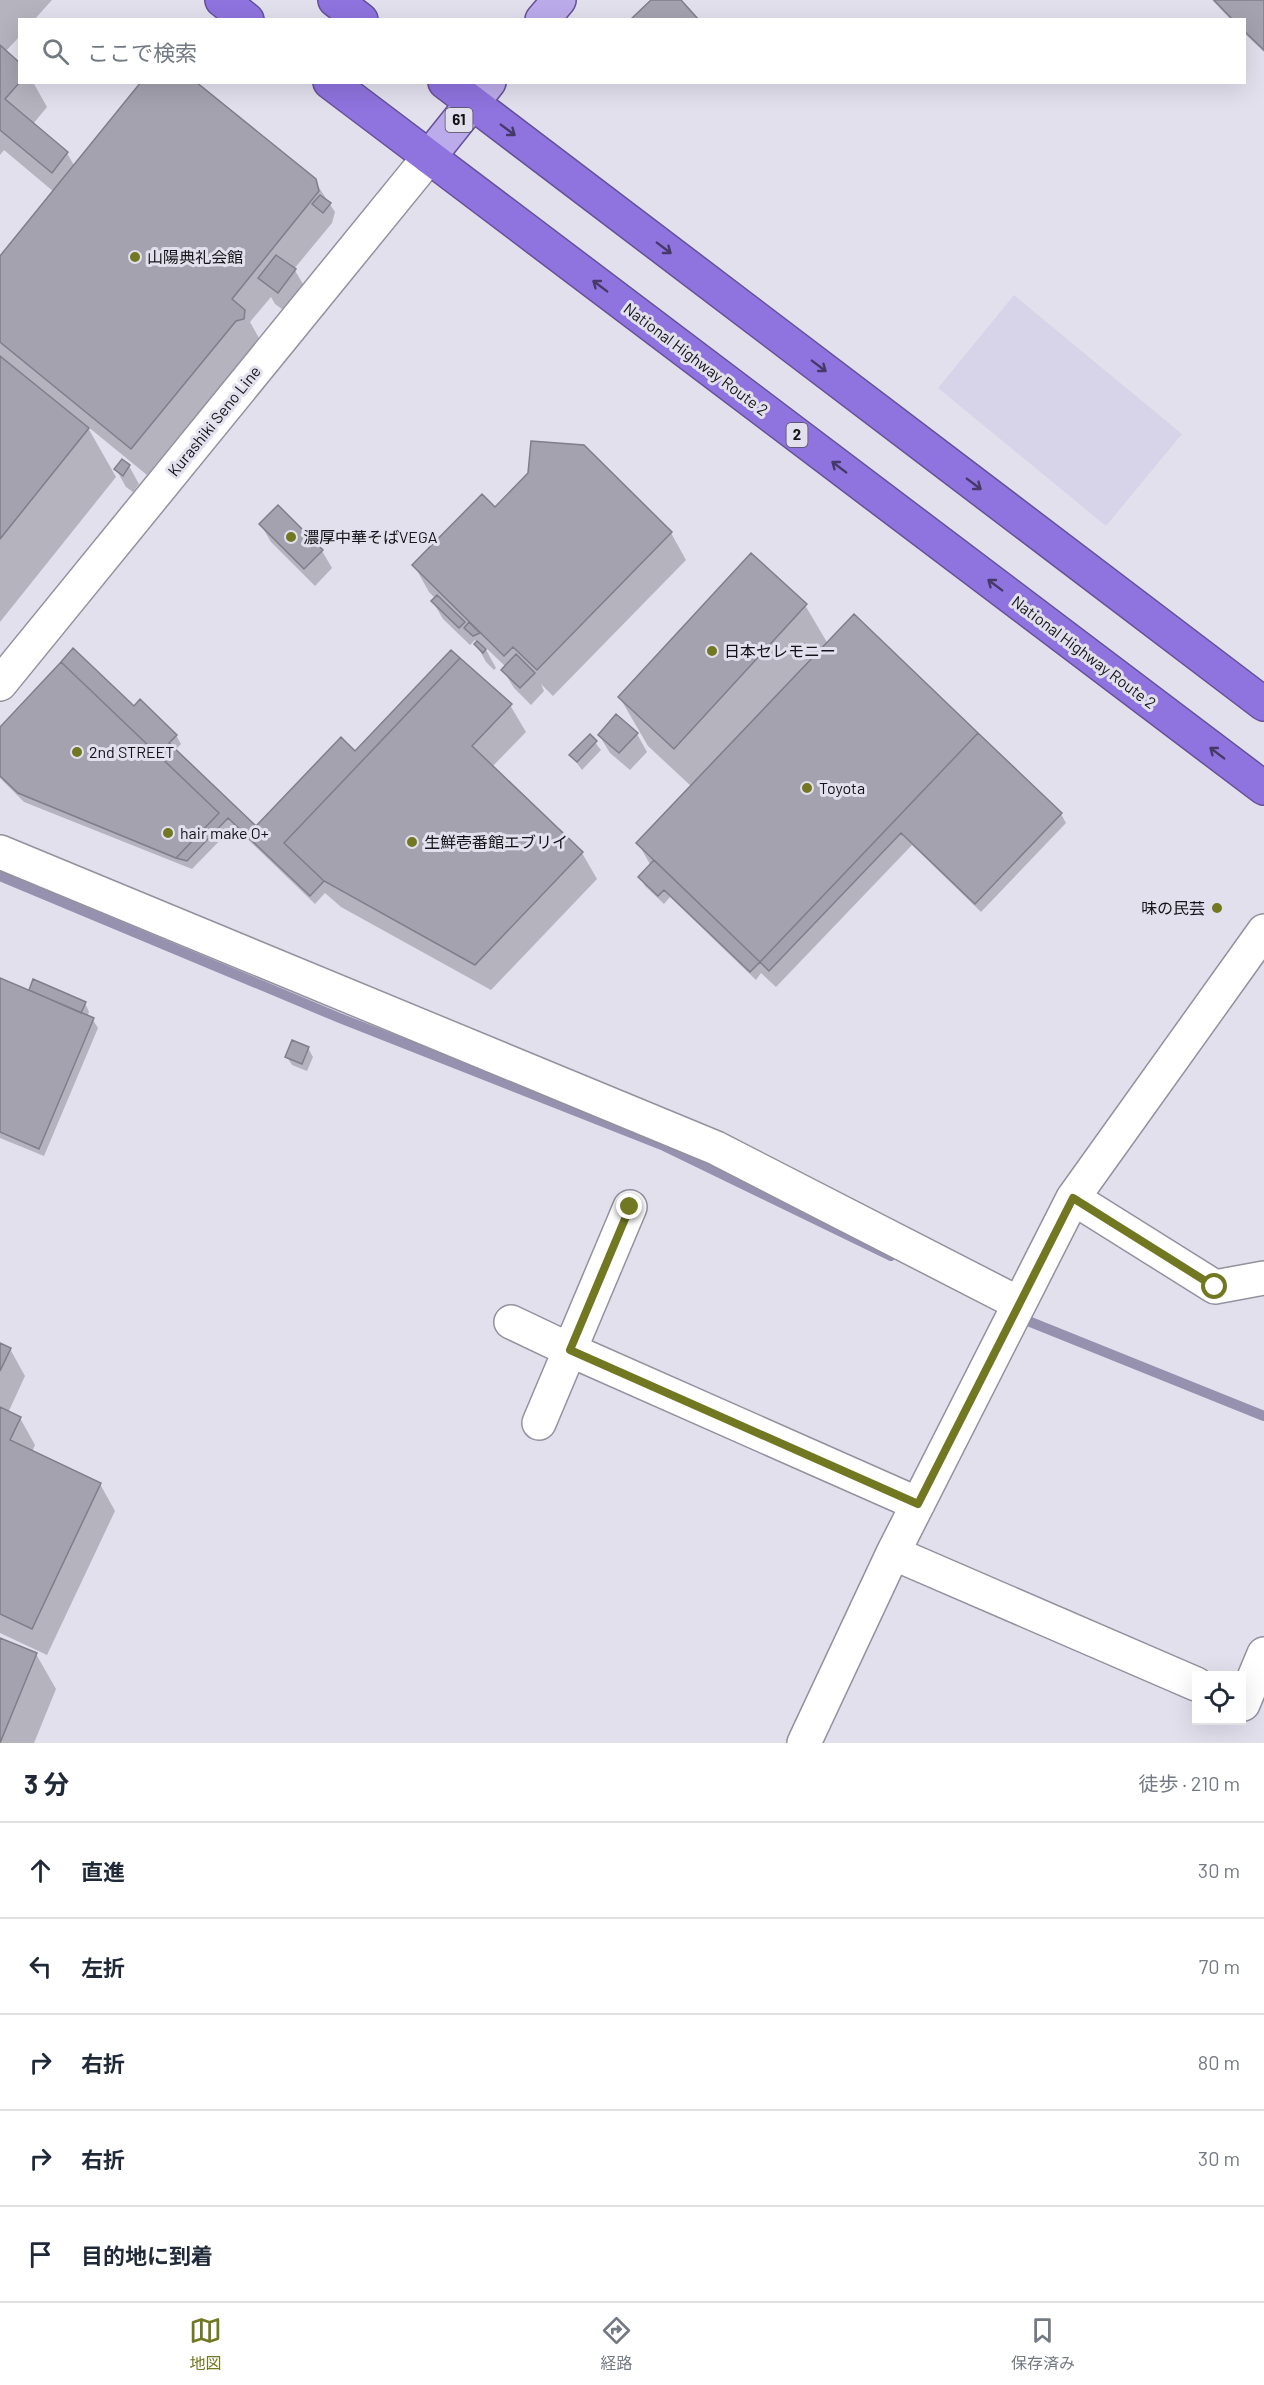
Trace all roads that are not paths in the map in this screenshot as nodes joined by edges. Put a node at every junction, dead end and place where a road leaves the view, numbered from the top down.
1 (222, 0) edge
2 (335, 0) edge
3 (559, 0) edge
4 (244, 18) edge
5 (358, 18) edge
6 (544, 18) edge
7 (333, 84) edge
8 (452, 84) edge
9 (481, 93) edge
10 (429, 157) junction
11 (0, 684) edge
12 (1264, 704) edge
13 (1264, 788) edge
14 (0, 852) edge
15 (1264, 931) edge
16 (1073, 1198) junction
17 (630, 1207) dead end
18 (1264, 1278) edge
19 (1018, 1303) junction
20 (511, 1322) dead end
21 (570, 1350) junction
22 (539, 1423) dead end
23 (918, 1504) junction
24 (893, 1553) junction
25 (1264, 1654) edge
26 (1192, 1682) edge
27 (1249, 1706) edge
28 (804, 1743) edge

1 - 4 highway
2 - 5 highway
3 - 6 main road
7 - 10 highway, National Highway Route 2 / 2
8 - 9 highway
9 - 10 main road, 61
9 -> 12 highway
10 - 11 street, Kurashiki Seno Line
13 -> 10 highway, National Highway Route 2 / 2
14 - 19 street
15 - 16 street
16 - 18 street
16 - 19 street
17 - 21 street
19 - 23 street
20 - 21 street
21 - 22 street
21 - 23 street
23 - 24 street
24 - 26 street
24 - 28 street
25 - 27 street

